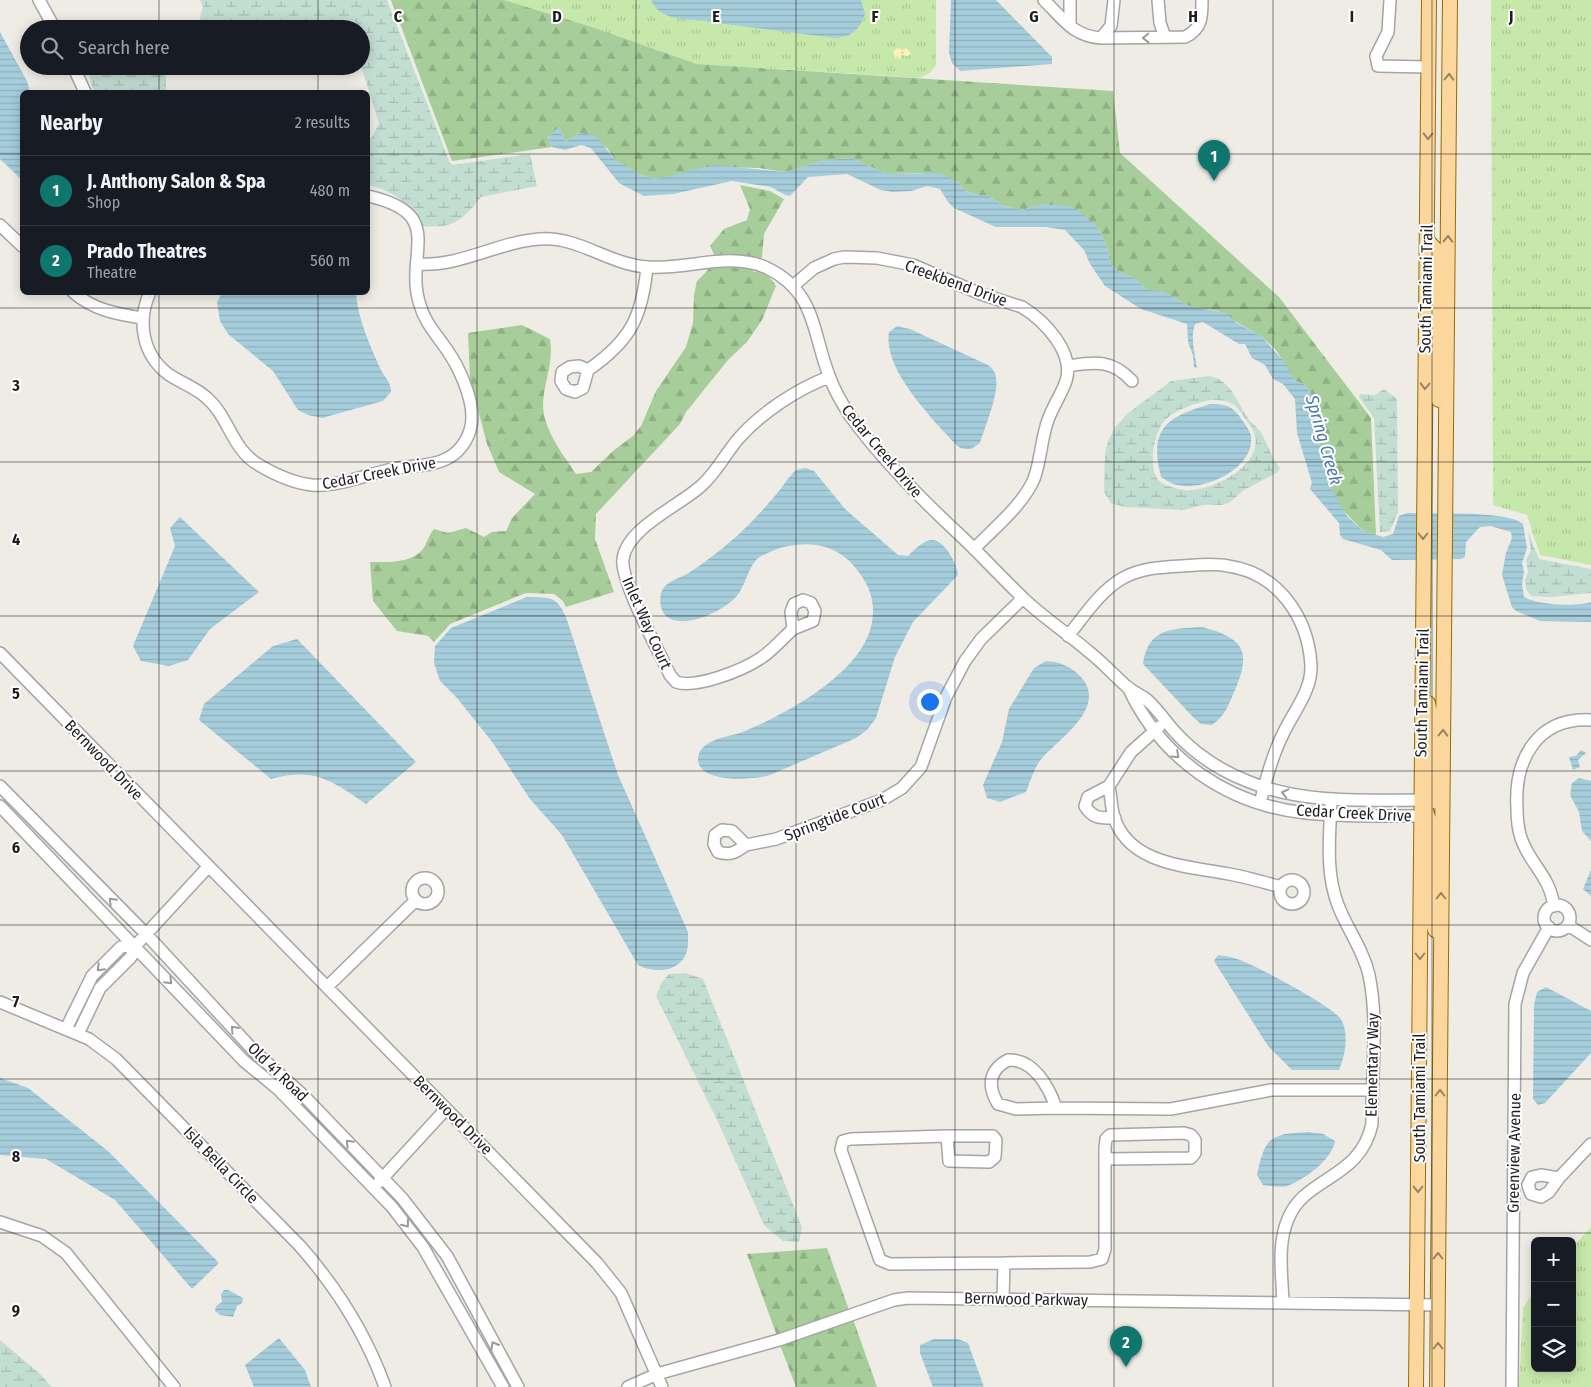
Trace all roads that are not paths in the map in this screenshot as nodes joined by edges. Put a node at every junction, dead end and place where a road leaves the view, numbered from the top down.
1 (39, 0) edge
2 (1044, 0) edge
3 (1070, 0) edge
4 (1114, 0) edge
5 (1158, 0) edge
6 (1202, 0) edge
7 (1390, 0) edge
8 (1429, 0) edge
9 (1450, 0) edge
10 (50, 20) edge
11 (1070, 26) junction
12 (1165, 37) junction
13 (1101, 38) junction
14 (1428, 67) junction
15 (77, 75) edge
16 (84, 90) edge
17 (370, 197) edge
18 (0, 225) edge
19 (1427, 240) junction
20 (20, 244) edge
21 (418, 264) junction
22 (647, 267) junction
23 (793, 286) junction
24 (77, 295) edge
25 (149, 295) edge
26 (142, 318) junction
27 (1068, 366) junction
28 (588, 370) dead end
29 (829, 377) junction
30 (1132, 381) dead end
31 (1446, 448) junction
32 (974, 549) junction
33 (1023, 598) junction
34 (793, 629) dead end
35 (1068, 636) junction
36 (0, 653) edge
37 (1422, 670) junction
38 (1128, 688) junction
39 (1591, 720) edge
40 (1166, 722) junction
41 (1154, 731) junction
42 (0, 786) edge
43 (1109, 786) junction
44 (1264, 787) junction
45 (1331, 800) junction
46 (1421, 800) junction
47 (1260, 803) junction
48 (1442, 804) junction
49 (0, 806) edge
50 (1330, 815) junction
51 (1421, 816) junction
52 (1114, 818) junction
53 (746, 845) dead end
54 (208, 867) junction
55 (1281, 887) dead end
56 (416, 900) dead end
57 (1554, 906) junction
58 (1568, 925) junction
59 (1549, 927) junction
60 (147, 934) junction
61 (1591, 940) edge
62 (136, 945) junction
63 (1441, 970) junction
64 (328, 986) junction
65 (0, 1002) edge
66 (66, 1029) junction
67 (78, 1034) junction
68 (1372, 1090) junction
69 (1056, 1108) junction
70 (446, 1110) junction
71 (947, 1136) junction
72 (1591, 1144) edge
73 (1105, 1159) junction
74 (384, 1177) junction
75 (1559, 1178) dead end
76 (374, 1187) junction
77 (0, 1222) edge
78 (1004, 1263) junction
79 (1003, 1299) junction
80 (1283, 1302) junction
81 (1417, 1305) junction
82 (1438, 1305) junction
83 (657, 1374) junction
84 (174, 1387) edge
85 (385, 1387) edge
86 (503, 1387) edge
87 (518, 1387) edge
88 (628, 1387) edge
89 (662, 1387) edge
90 (1416, 1387) edge
91 (1437, 1387) edge
92 (1512, 1387) edge

1 - 10 street
2 - 11 street
3 - 11 street
4 - 13 street
5 - 12 street
6 - 12 street
7 - 14 street
8 - 14 main road, South Tamiami Trail
31 -> 9 main road, South Tamiami Trail
11 - 13 street
12 -> 13 street
14 -> 19 main road, South Tamiami Trail
15 - 16 street
17 - 21 street, Cedar Creek Drive
18 - 20 street
19 - 31 main road
19 -> 37 main road, South Tamiami Trail
21 - 22 street, Cedar Creek Drive
21 - 26 street, Cedar Creek Drive
22 - 23 street, Cedar Creek Drive
22 - 28 street
23 - 27 street, Creekbend Drive
23 - 29 street, Cedar Creek Drive
24 - 26 street
25 - 26 street, Cedar Creek Drive
27 - 30 street
27 - 32 street
29 - 32 street, Cedar Creek Drive
29 - 34 street, Inlet Way Court
48 -> 31 main road, South Tamiami Trail
32 - 33 street, Cedar Creek Drive
33 - 35 street, Cedar Creek Drive
33 - 53 street, Springtide Court
35 - 38 street, Cedar Creek Drive
35 - 44 street
36 - 54 street, Bernwood Drive
37 - 46 main road, South Tamiami Trail
37 - 48 main road
38 - 40 street, Cedar Creek Drive
38 - 41 street, Cedar Creek Drive
39 - 57 street
40 - 41 street
40 - 44 street, Cedar Creek Drive
41 - 43 street
41 -> 47 street, Cedar Creek Drive
60 -> 42 street, Old 41 Road
43 - 52 street
43 - 52 street
45 -> 44 street, Cedar Creek Drive
44 - 47 street
45 - 46 street, Cedar Creek Drive
45 - 50 street, Elementary Way
46 - 51 main road, South Tamiami Trail
46 - 63 main road
47 - 50 street, Cedar Creek Drive
63 -> 48 main road, South Tamiami Trail
49 - 62 street, Old 41 Road
50 - 51 street, Cedar Creek Drive
50 - 68 street, Elementary Way
51 -> 81 main road, South Tamiami Trail
52 - 55 street
54 - 60 street
54 - 64 street, Bernwood Drive
56 - 64 street
57 - 58 street
57 - 59 street
58 - 59 street
58 - 61 street
59 - 92 street, Greenview Avenue
60 - 62 street
74 -> 60 street, Old 41 Road
62 -> 66 street
62 - 67 street
62 -> 76 street, Old 41 Road
82 -> 63 main road, South Tamiami Trail
64 - 70 street, Bernwood Drive
65 - 66 street, Isla Bella Circle
66 - 67 street, Isla Bella Circle
67 - 85 street, Isla Bella Circle
68 - 69 street
68 - 80 street, Elementary Way
69 - 69 street
70 - 74 street
70 - 83 street, Bernwood Drive
71 - 71 street
71 - 78 street
72 - 75 street
73 - 73 street
73 - 78 street
74 - 76 street
87 -> 74 street, Old 41 Road
76 -> 86 street, Old 41 Road
77 - 84 street
78 - 79 street
79 - 80 street, Bernwood Parkway
79 - 83 street, Bernwood Parkway
80 - 81 street, Bernwood Parkway
81 - 82 street, Bernwood Parkway
81 - 90 main road, South Tamiami Trail
91 -> 82 main road, South Tamiami Trail
83 - 88 street, Bernwood Parkway
83 - 89 street, Bernwood Drive

